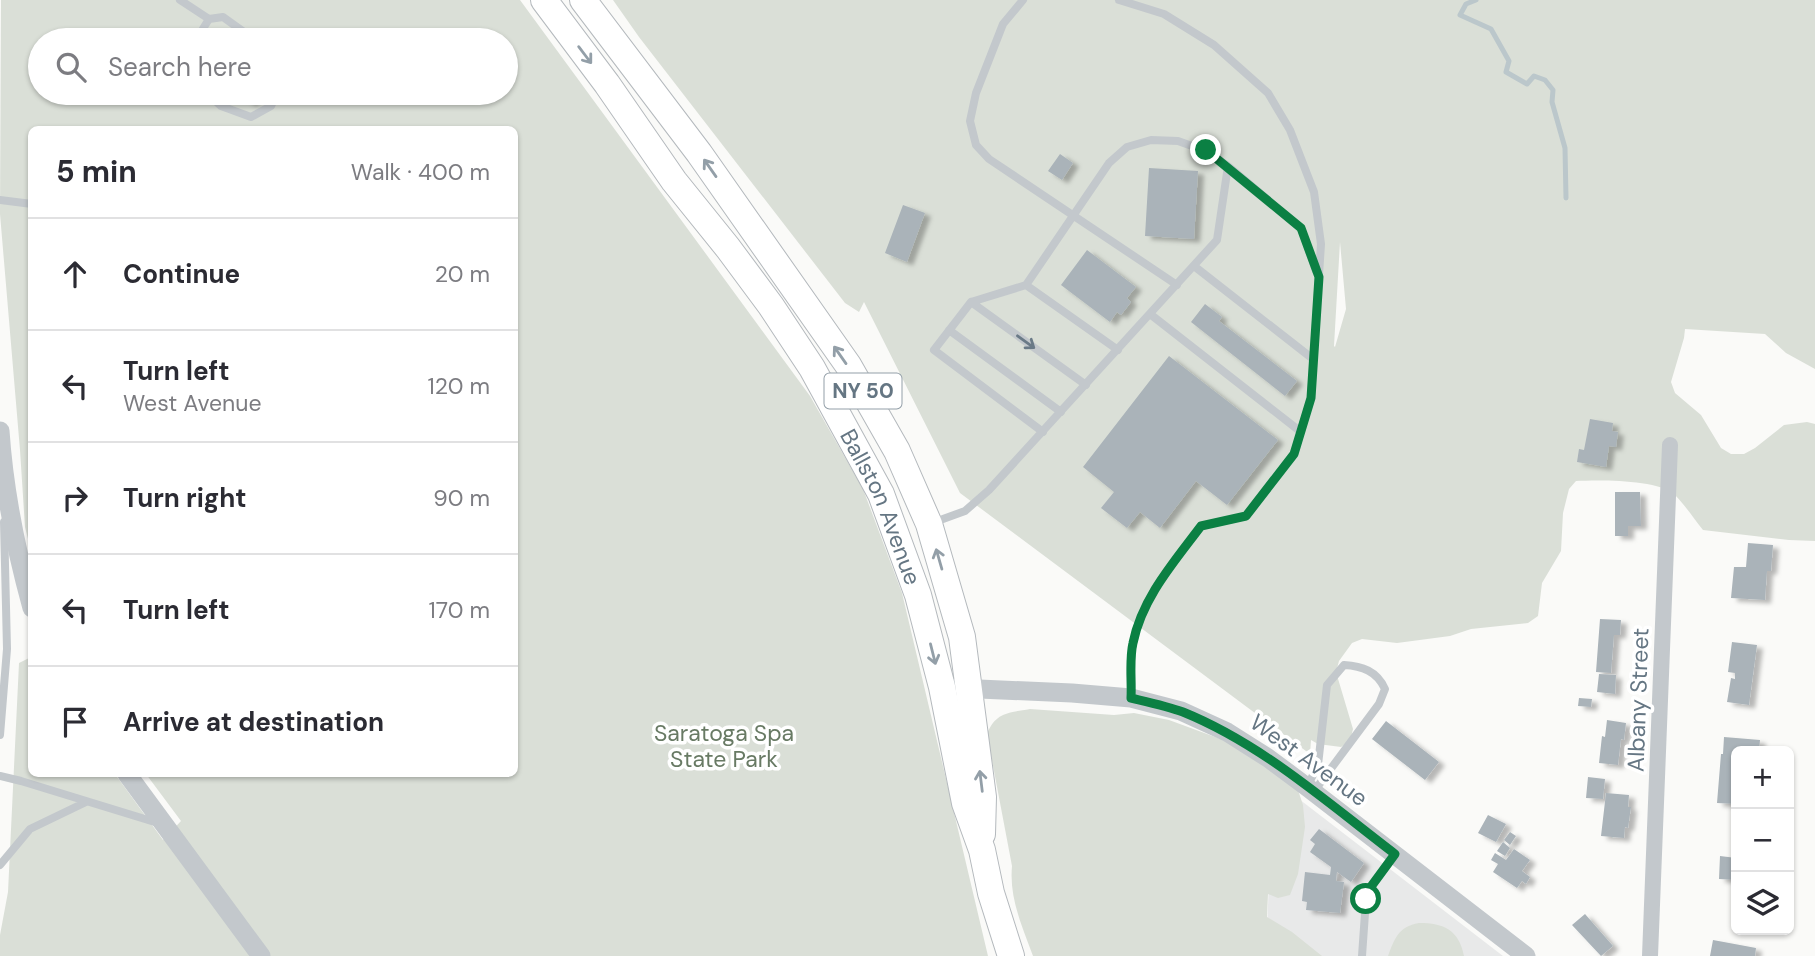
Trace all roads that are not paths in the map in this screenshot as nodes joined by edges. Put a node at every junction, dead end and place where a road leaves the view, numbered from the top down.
1 (180, 0) edge
2 (544, 0) edge
3 (583, 0) edge
4 (1023, 0) edge
5 (1119, 0) edge
6 (209, 19) junction
7 (203, 28) edge
8 (238, 28) edge
9 (220, 105) edge
10 (271, 105) edge
11 (1227, 166) junction
12 (0, 200) edge
13 (28, 204) edge
14 (1074, 215) junction
15 (1194, 266) junction
16 (1319, 277) junction
17 (1026, 285) junction
18 (1177, 285) junction
19 (971, 302) junction
20 (1150, 314) junction
21 (949, 330) junction
22 (1118, 350) junction
23 (1313, 359) junction
24 (1086, 385) junction
25 (1061, 412) junction
26 (0, 431) edge
27 (1043, 432) junction
28 (1301, 432) junction
29 (1670, 445) dead end
30 (1, 462) edge
31 (929, 524) junction
32 (28, 594) edge
33 (942, 687) junction
34 (969, 688) junction
35 (1131, 698) junction
36 (0, 736) edge
37 (0, 776) edge
38 (129, 777) edge
39 (1310, 789) junction
40 (86, 802) junction
41 (163, 824) junction
42 (982, 850) junction
43 (1395, 854) junction
44 (0, 865) edge
45 (261, 956) edge
46 (1011, 956) edge
47 (1362, 956) edge
48 (1526, 956) edge
49 (1650, 956) edge

1 - 6 lane
2 -> 33 highway, Ballston Avenue / NY 50
31 -> 3 highway, Ballston Avenue / NY 50
4 - 14 lane
5 - 16 lane
6 - 7 lane
6 - 8 lane
9 - 10 lane
11 - 14 lane
11 - 15 lane
11 - 16 lane
12 - 13 lane
14 - 17 lane
14 - 18 lane
15 - 18 lane
15 - 23 lane
16 - 23 lane
17 - 19 lane
17 - 22 lane
18 - 20 lane
19 - 21 lane
19 -> 24 lane
20 - 22 lane
20 - 28 lane
21 - 25 lane
21 - 27 lane
22 - 24 lane
23 - 28 lane
24 - 25 lane
25 - 27 lane
26 - 30 street
27 - 31 lane
28 - 35 lane
29 - 49 street, Albany Street
30 - 32 street
30 - 36 lane
34 -> 31 highway, Ballston Avenue / NY 50
33 - 34 street, West Avenue
33 - 42 highway, Ballston Avenue / NY 50
34 - 35 street, West Avenue
42 -> 34 highway, Ballston Avenue / NY 50
35 - 39 street, West Avenue
37 - 40 lane
38 - 41 street
39 - 39 lane
39 - 43 street, West Avenue
40 - 41 lane
40 - 44 lane
41 - 45 street
42 - 46 highway, Ballston Avenue / NY 50
43 - 47 lane
43 - 48 street, West Avenue

